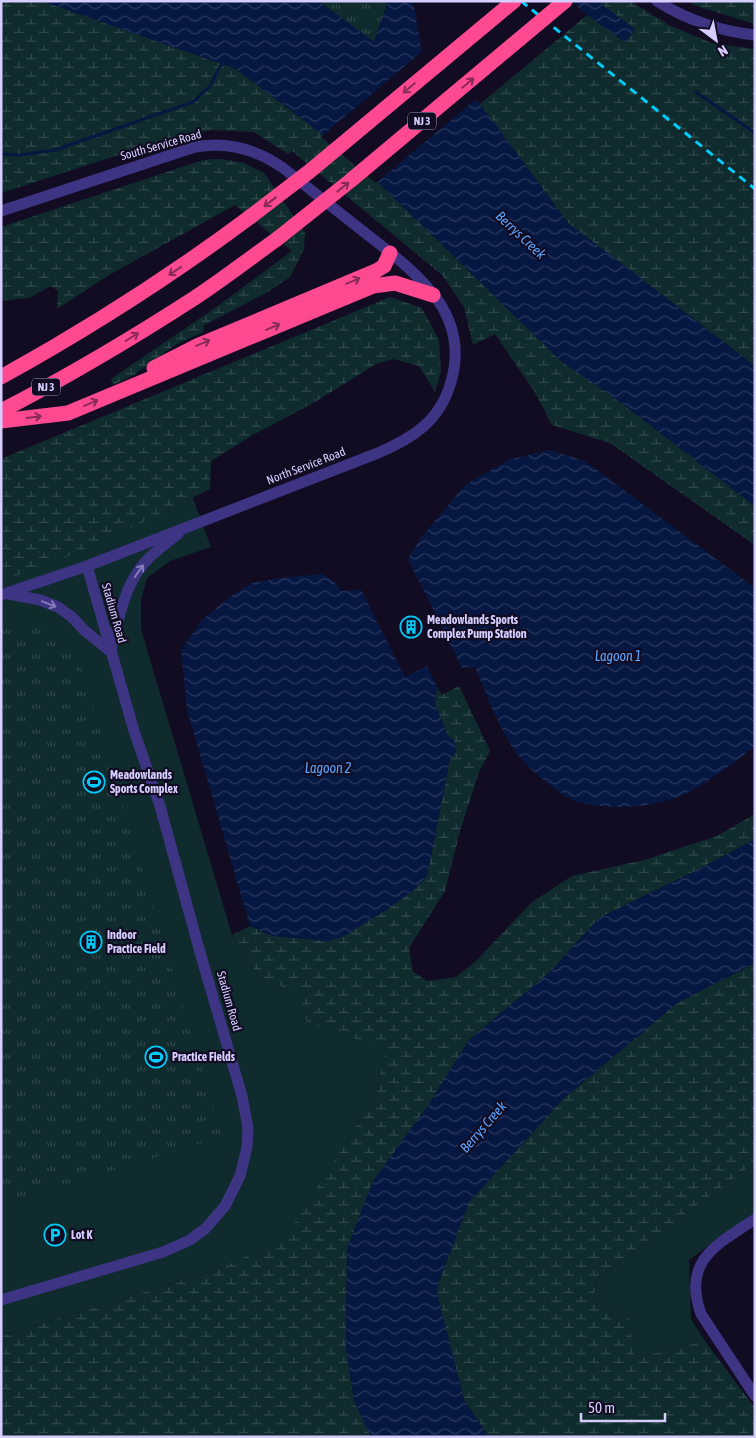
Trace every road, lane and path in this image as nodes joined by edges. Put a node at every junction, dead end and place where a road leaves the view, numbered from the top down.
1 (514, 1) edge
2 (565, 1) edge
3 (657, 1) edge
4 (755, 35) edge
5 (1, 211) edge
6 (390, 253) junction
7 (433, 294) junction
8 (1, 376) edge
9 (115, 393) junction
10 (1, 411) edge
11 (1, 421) edge
12 (188, 527) junction
13 (86, 566) junction
14 (4, 594) edge
15 (111, 652) junction
16 (755, 1219) edge
17 (1, 1300) edge
18 (755, 1396) edge

1 -> 8 highway, NJ 3, bridge
10 -> 2 highway, NJ 3, bridge
3 - 4 street
5 - 6 street, South Service Road
6 - 7 street, North Service Road
9 -> 6 highway
9 -> 7 highway
7 - 12 street, North Service Road
11 -> 9 highway
12 - 13 street, North Service Road
15 -> 12 street
13 - 14 street, North Service Road
13 - 15 street, Stadium Road
14 -> 15 street
15 - 17 street, Stadium Road
16 - 18 street

